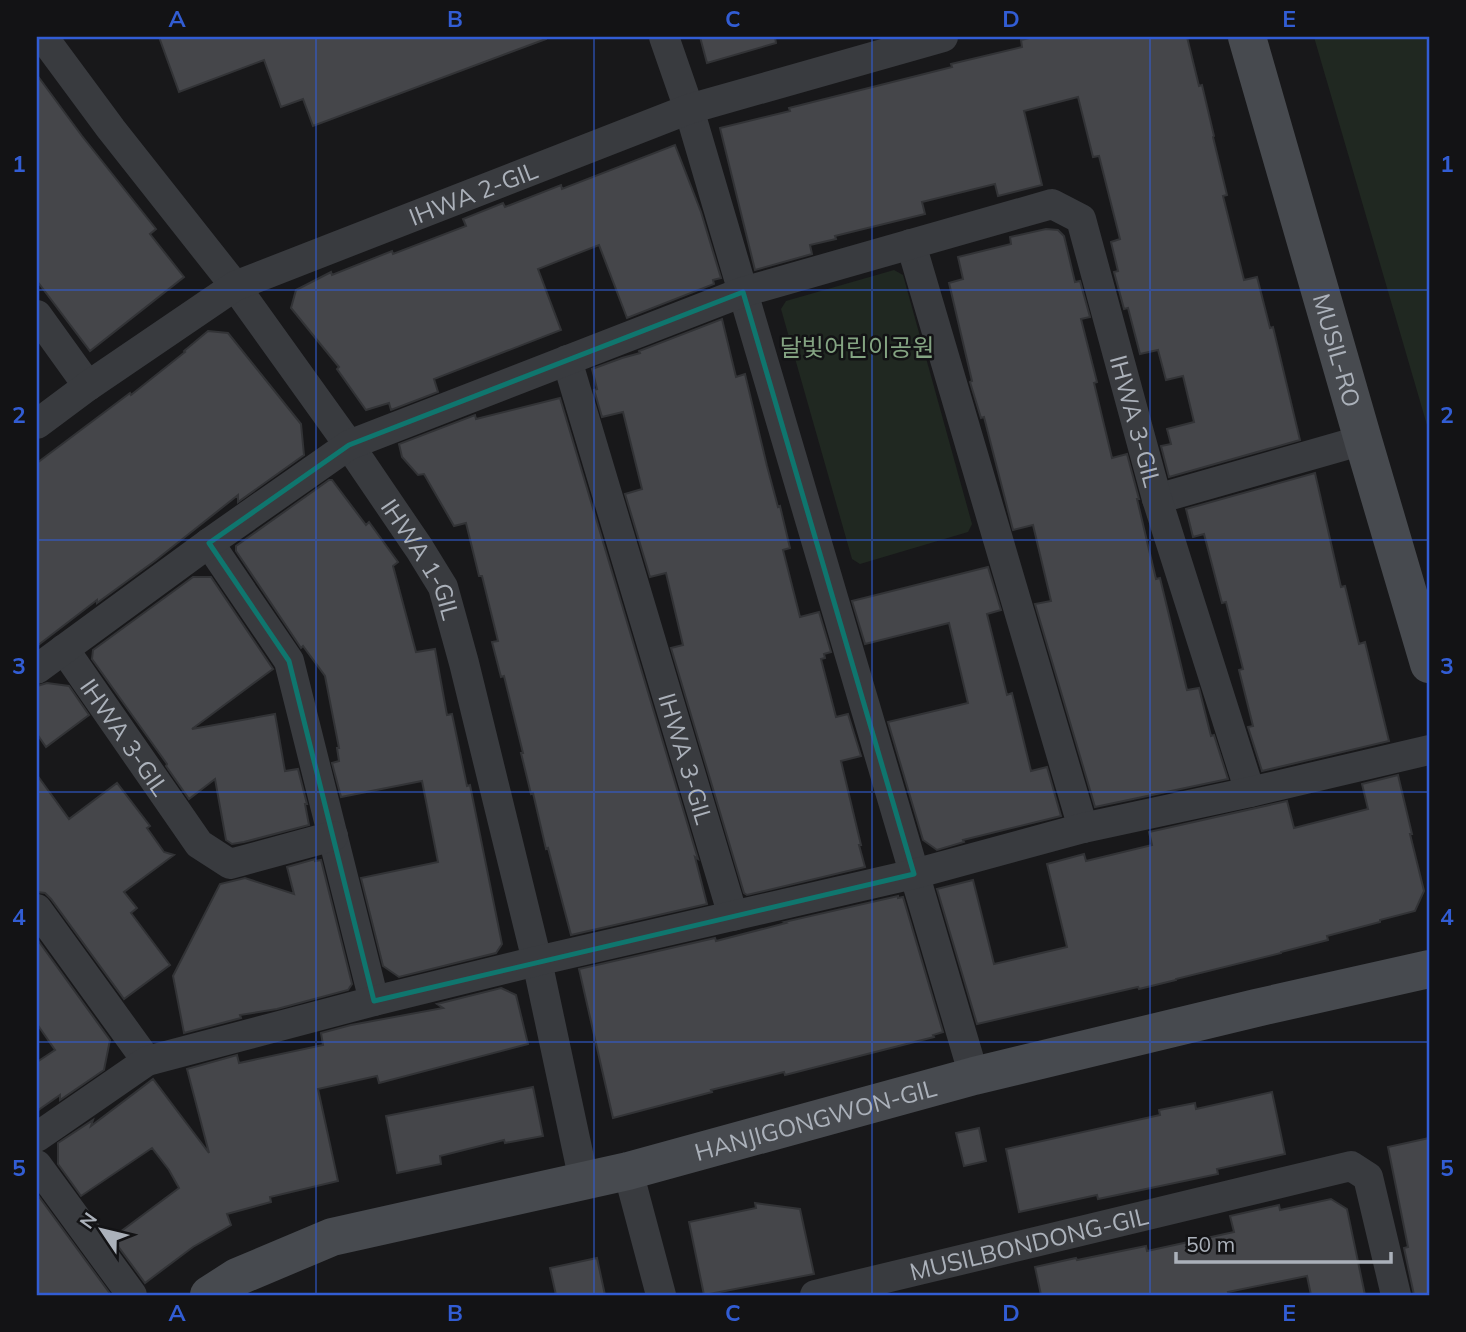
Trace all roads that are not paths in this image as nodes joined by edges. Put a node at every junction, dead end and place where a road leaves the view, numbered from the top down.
1 (43, 37) edge
2 (664, 37) edge
3 (943, 37) edge
4 (1247, 37) edge
5 (689, 109) junction
6 (911, 244) junction
7 (235, 286) junction
8 (743, 292) junction
9 (37, 315) edge
10 (567, 360) junction
11 (88, 386) junction
12 (37, 424) edge
13 (1363, 440) junction
14 (349, 445) junction
15 (1157, 499) junction
16 (209, 543) junction
17 (64, 649) junction
18 (1429, 664) edge
19 (37, 669) edge
20 (1429, 750) edge
21 (1250, 792) junction
22 (1083, 828) junction
23 (333, 836) junction
24 (914, 874) junction
25 (37, 909) edge
26 (733, 916) junction
27 (537, 961) junction
28 (1429, 969) edge
29 (374, 1001) junction
30 (147, 1060) junction
31 (974, 1076) junction
32 (37, 1137) edge
33 (37, 1165) edge
34 (628, 1171) junction
35 (584, 1181) junction
36 (132, 1295) edge
37 (209, 1295) edge
38 (661, 1295) edge
39 (815, 1295) edge
40 (1396, 1295) edge

1 - 7 street, IHWA 1-GIL
2 - 5 street
3 - 5 street, IHWA 2-GIL
4 - 13 street, MUSIL-RO
5 - 7 street, IHWA 2-GIL
5 - 8 street
6 - 8 street, IHWA 3-GIL
6 - 15 street, IHWA 3-GIL
6 - 22 street
7 - 11 street, IHWA 2-GIL
7 - 14 street, IHWA 1-GIL
8 - 10 street, IHWA 3-GIL
8 - 24 street
9 - 11 street
10 - 14 street, IHWA 3-GIL
10 - 26 street, IHWA 3-GIL
11 - 12 street, IHWA 2-GIL
13 - 15 street
13 - 18 street, MUSIL-RO
14 - 16 street, IHWA 3-GIL
14 - 27 street, IHWA 1-GIL
15 - 21 street, IHWA 3-GIL
16 - 17 street, IHWA 3-GIL
16 - 23 street
17 - 19 street, IHWA 3-GIL
17 - 23 street, IHWA 3-GIL
20 - 21 street
21 - 22 street
22 - 24 street
23 - 29 street
24 - 26 street
24 - 31 street
25 - 30 street
26 - 27 street
27 - 29 street
27 - 35 street, IHWA 1-GIL
28 - 31 street, HANJIGONGWON-GIL
29 - 30 street
30 - 32 street
31 - 34 street, HANJIGONGWON-GIL
33 - 36 street
34 - 35 street, HANJIGONGWON-GIL
34 - 38 street
35 - 37 street, HANJIGONGWON-GIL
39 - 40 street, MUSILBONDONG-GIL

